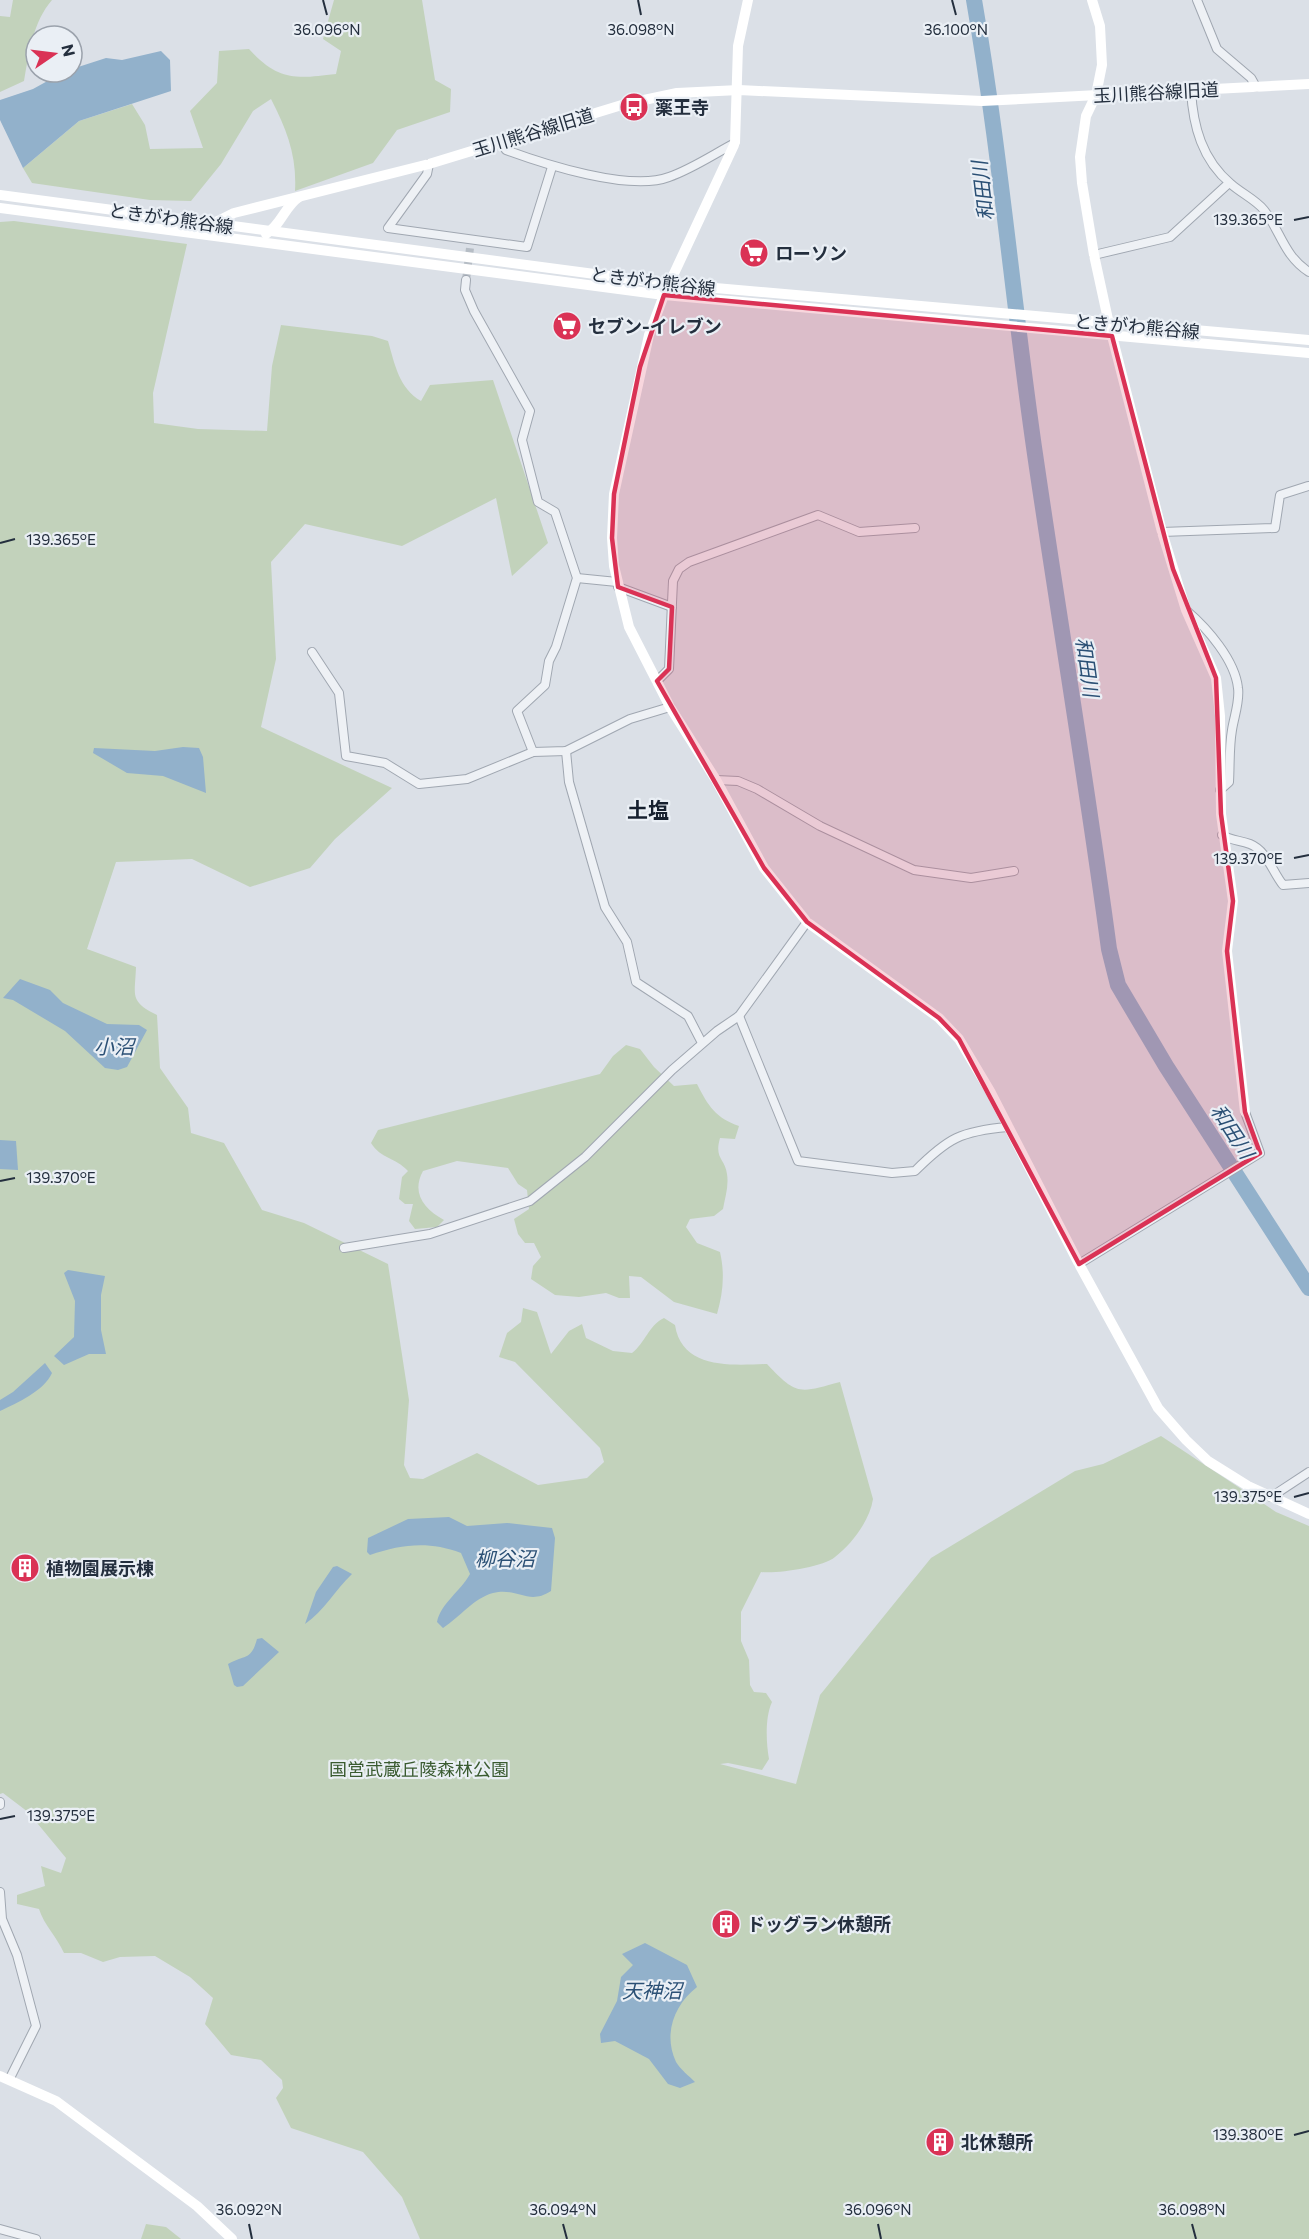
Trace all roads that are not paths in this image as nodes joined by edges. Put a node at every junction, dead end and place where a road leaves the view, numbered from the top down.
1 (748, 0) edge
2 (1092, 0) edge
3 (1197, 0) edge
4 (1309, 84) edge
5 (1256, 87) junction
6 (739, 90) junction
7 (1191, 90) junction
8 (1096, 96) junction
9 (735, 142) junction
10 (501, 143) junction
11 (429, 164) junction
12 (552, 168) junction
13 (1229, 183) junction
14 (0, 195) edge
15 (302, 195) junction
16 (0, 208) edge
17 (285, 211) junction
18 (214, 224) junction
19 (270, 232) junction
20 (298, 236) junction
21 (252, 241) junction
22 (1094, 255) junction
23 (1309, 272) edge
24 (466, 280) tunnel mouth
25 (670, 284) junction
26 (664, 295) junction
27 (1109, 324) junction
28 (1112, 336) junction
29 (1309, 340) edge
30 (1309, 353) edge
31 (1308, 486) edge
32 (915, 528) dead end
33 (1162, 532) junction
34 (577, 578) junction
35 (617, 585) junction
36 (672, 607) junction
37 (1186, 610) junction
38 (312, 652) dead end
39 (657, 681) junction
40 (670, 707) junction
41 (566, 751) junction
42 (533, 752) junction
43 (716, 780) junction
44 (1220, 790) junction
45 (1222, 835) junction
46 (1014, 871) dead end
47 (1309, 883) edge
48 (807, 922) junction
49 (739, 1016) junction
50 (702, 1043) junction
51 (1245, 1112) joint
52 (1008, 1127) junction
53 (344, 1248) dead end
54 (1078, 1263) junction
55 (1309, 1472) edge
56 (1271, 1497) junction
57 (1309, 1514) edge
58 (0, 1892) edge
59 (5, 2077) edge
60 (0, 2229) edge
61 (36, 2239) edge
62 (232, 2239) edge

1 - 6 street
2 - 8 street
3 - 5 street
4 - 5 street, 玉川熊谷線旧道
5 - 7 street, 玉川熊谷線旧道
6 - 8 street, 玉川熊谷線旧道
6 - 9 street
6 - 10 street, 玉川熊谷線旧道
7 - 8 street, 玉川熊谷線旧道
7 - 13 street
8 - 22 street
9 - 12 street
9 - 25 street
10 - 11 street, 玉川熊谷線旧道
10 - 12 street
11 - 12 street
11 - 15 street, 玉川熊谷線旧道
13 - 22 street
13 - 23 street
14 - 18 street, ときがわ熊谷線
15 - 17 street
15 - 18 street, 玉川熊谷線旧道
16 - 21 street, ときがわ熊谷線
17 - 19 street
17 - 20 street
18 - 19 street, ときがわ熊谷線
19 - 20 street, ときがわ熊谷線
19 - 21 street
20 - 25 street, ときがわ熊谷線
21 - 26 street, ときがわ熊谷線
22 - 27 street
24 - 34 street
25 - 26 street
25 - 27 street, ときがわ熊谷線
26 - 28 street, ときがわ熊谷線
26 - 35 street
27 - 28 street
27 - 29 street, ときがわ熊谷線
28 - 30 street, ときがわ熊谷線
28 - 33 street
31 - 33 street
32 - 36 street
33 - 37 street
34 - 35 street
34 - 42 street
35 - 36 street
35 - 39 street
36 - 39 street
37 - 44 street
37 - 44 street
38 - 42 street
39 - 40 street
40 - 41 street
40 - 43 street
41 - 42 street
41 - 50 street
43 - 46 street
43 - 48 street
44 - 45 street
45 - 47 street
45 - 51 street
48 - 49 street
48 - 52 street
49 - 50 street
49 - 52 street
50 - 53 street
51 - 54 street
52 - 54 street
54 - 56 street
55 - 56 street
56 - 57 street
58 - 59 street
59 - 62 street
60 - 61 street

